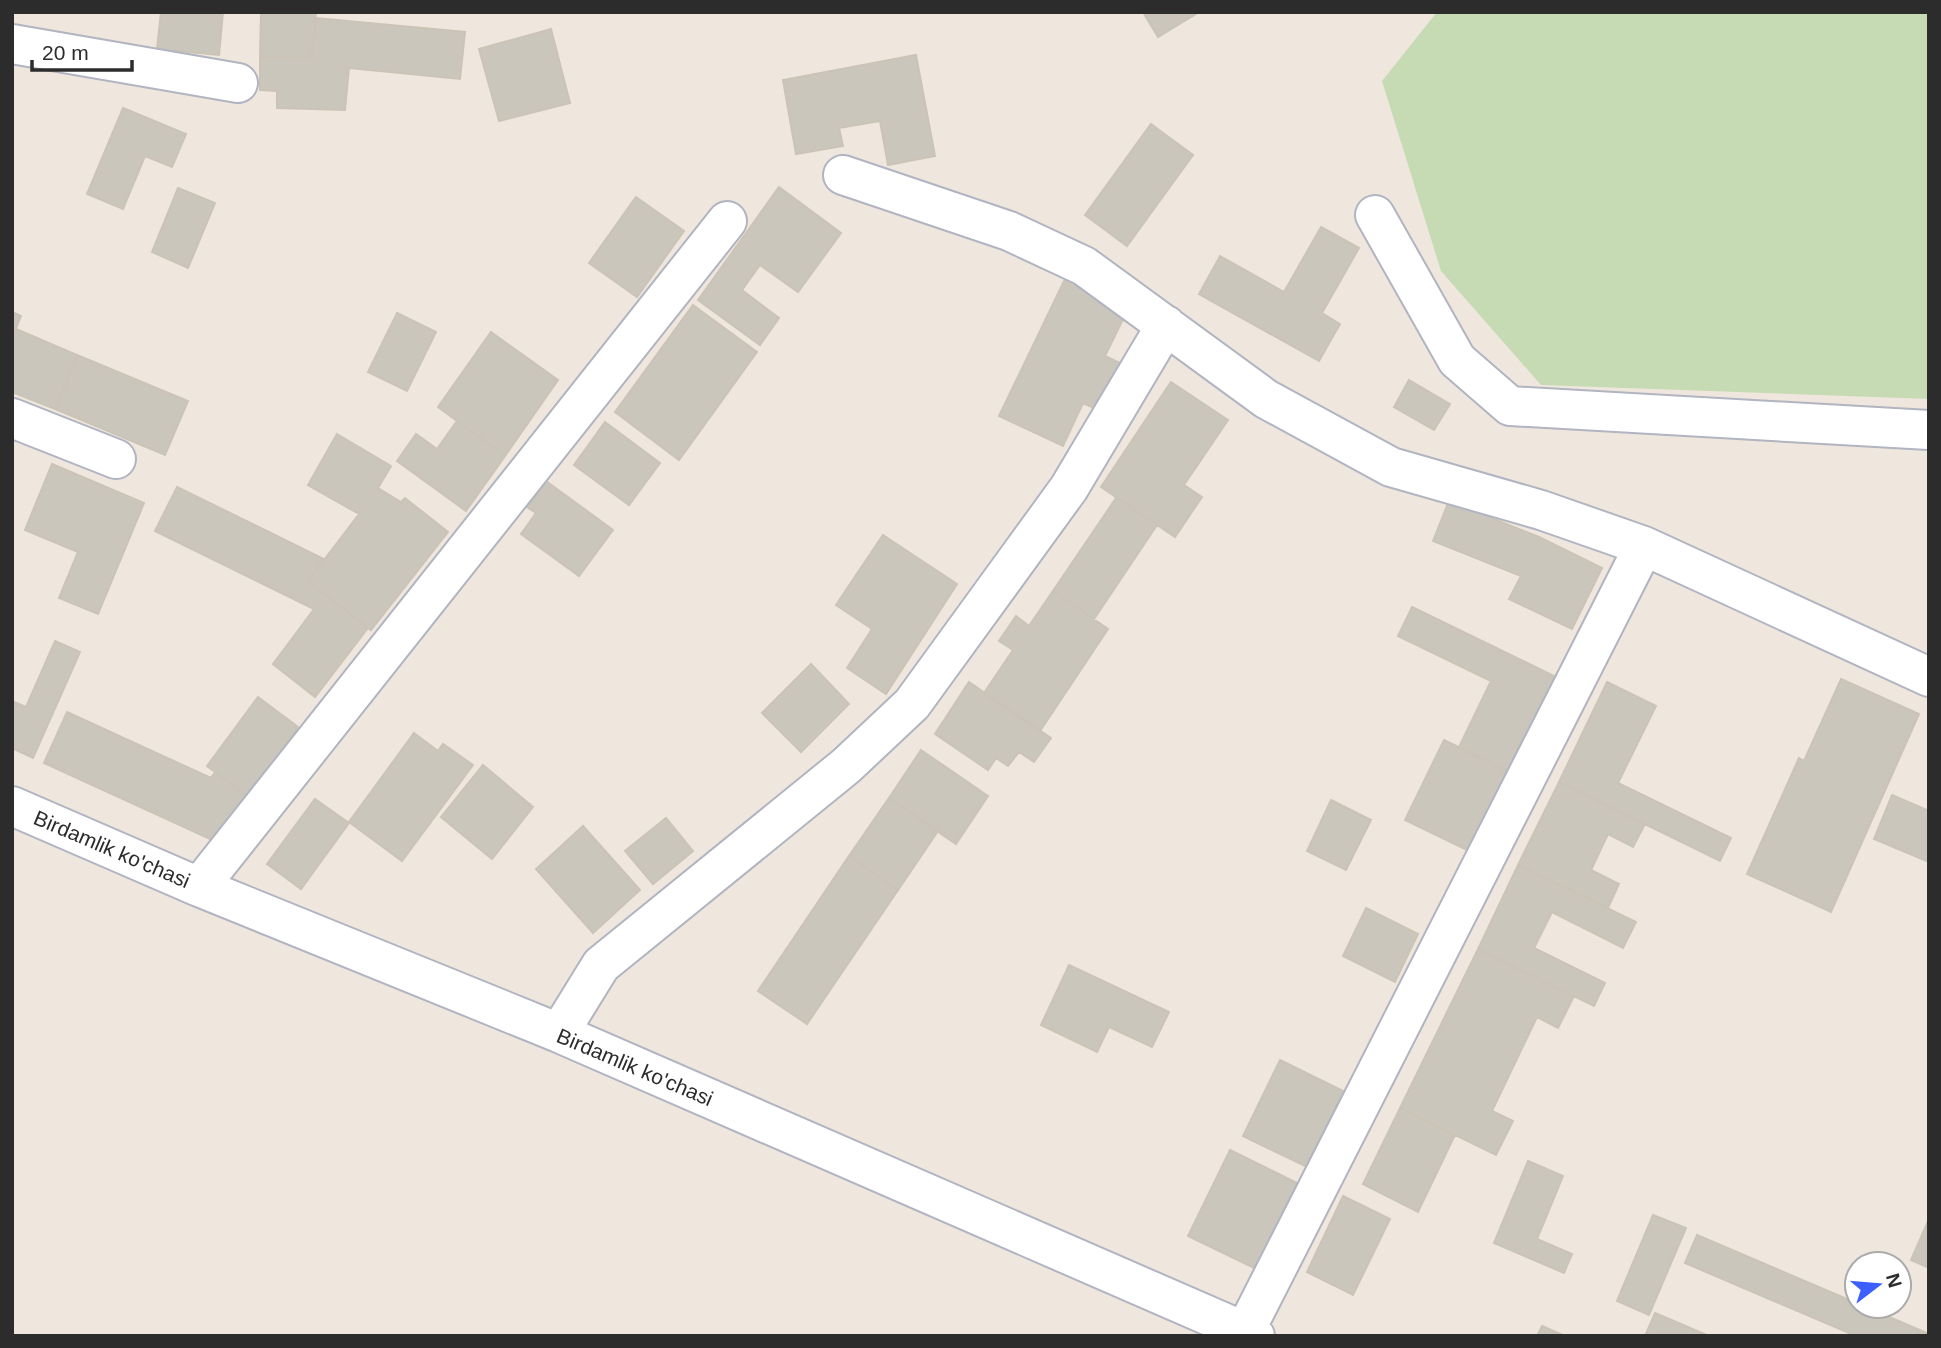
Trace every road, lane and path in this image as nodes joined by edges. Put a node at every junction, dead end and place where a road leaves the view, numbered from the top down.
1 (12, 44) edge
2 (238, 83) dead end
3 (843, 175) dead end
4 (1375, 215) dead end
5 (727, 221) dead end
6 (1166, 325) junction
7 (12, 418) edge
8 (1929, 430) edge
9 (116, 458) dead end
10 (1644, 547) junction
11 (1929, 677) edge
12 (12, 806) edge
13 (199, 887) junction
14 (559, 1033) junction
15 (1250, 1334) edge

1 - 2 street
3 - 6 street
4 - 8 street
5 - 13 street
6 - 10 street
6 - 14 street
7 - 9 street
10 - 11 street
10 - 15 street
12 - 13 street, Birdamlik ko'chasi
13 - 14 street, Birdamlik ko'chasi
14 - 15 street, Birdamlik ko'chasi

